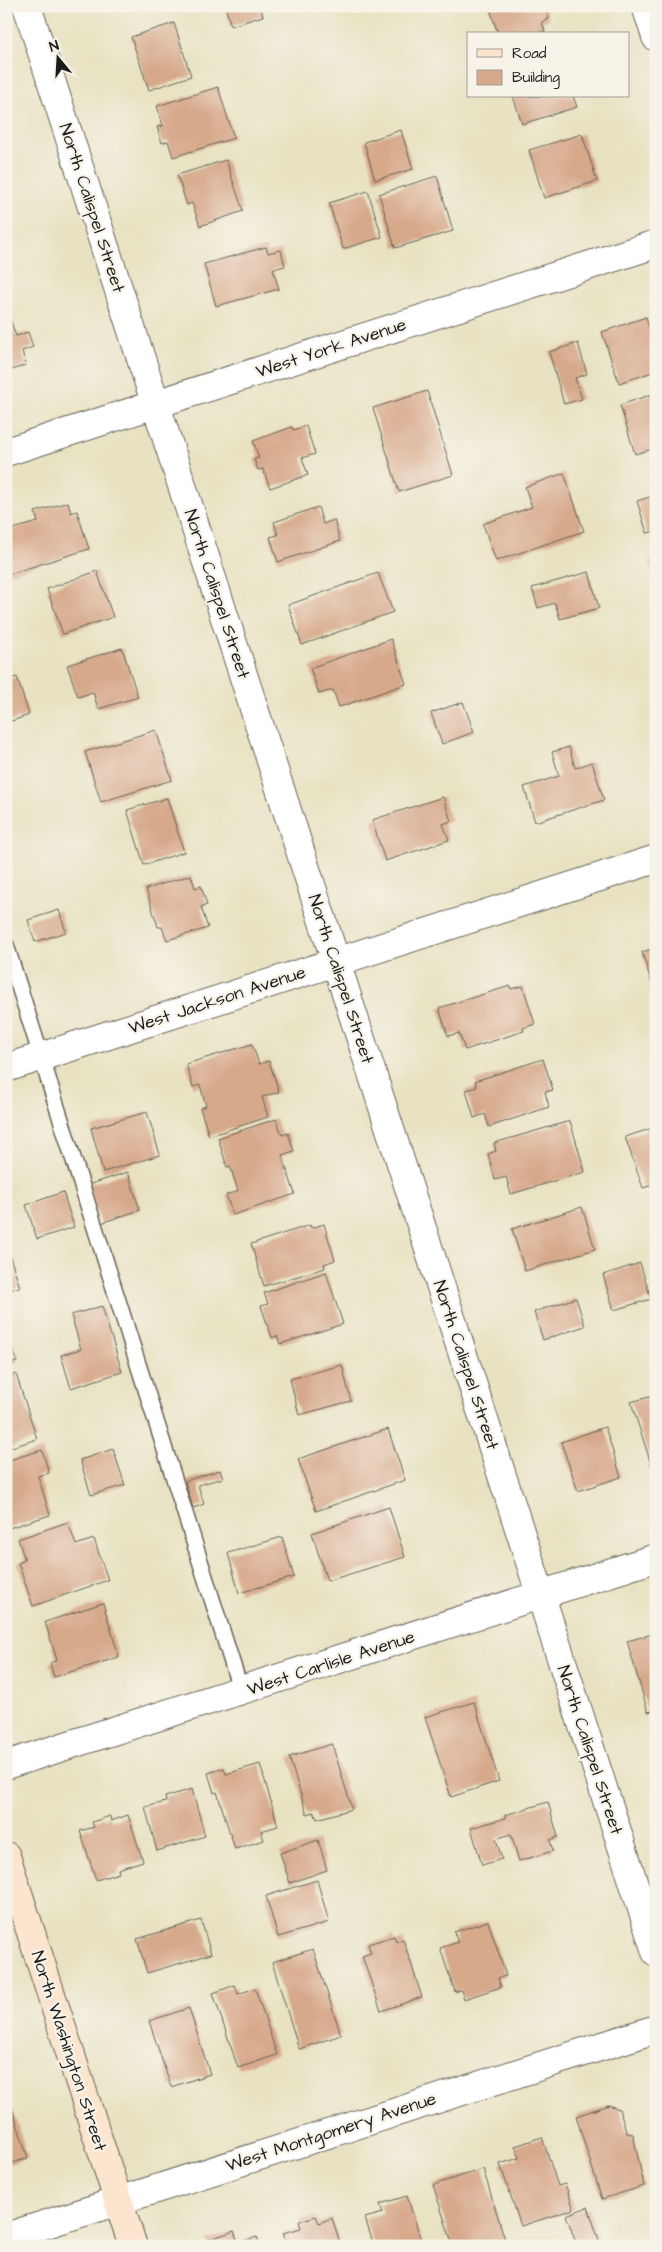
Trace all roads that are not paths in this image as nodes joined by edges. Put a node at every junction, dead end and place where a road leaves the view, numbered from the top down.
1 (27, 6) edge
2 (646, 6) edge
3 (656, 37) edge
4 (656, 244) edge
5 (155, 404) junction
6 (6, 452) edge
7 (656, 859) edge
8 (6, 945) edge
9 (336, 962) junction
10 (42, 1056) junction
11 (6, 1068) edge
12 (656, 1558) edge
13 (540, 1596) junction
14 (242, 1691) junction
15 (6, 1765) edge
16 (6, 1856) edge
17 (656, 1952) edge
18 (656, 2029) edge
19 (118, 2200) junction
20 (6, 2237) edge
21 (132, 2246) edge

1 - 5 street, North Calispel Street
2 - 3 street
4 - 5 street, West York Avenue
5 - 6 street, West York Avenue
5 - 9 street, North Calispel Street
7 - 9 street, West Jackson Avenue
8 - 10 lane
9 - 10 street, West Jackson Avenue
9 - 13 street, North Calispel Street
10 - 11 street, West Jackson Avenue
10 - 14 lane
12 - 13 street, West Carlisle Avenue
13 - 14 street, West Carlisle Avenue
13 - 17 street, North Calispel Street
14 - 15 street, West Carlisle Avenue
16 - 19 main road, North Washington Street
18 - 19 street, West Montgomery Avenue
19 - 20 street, West Montgomery Avenue
19 - 21 main road, North Washington Street

